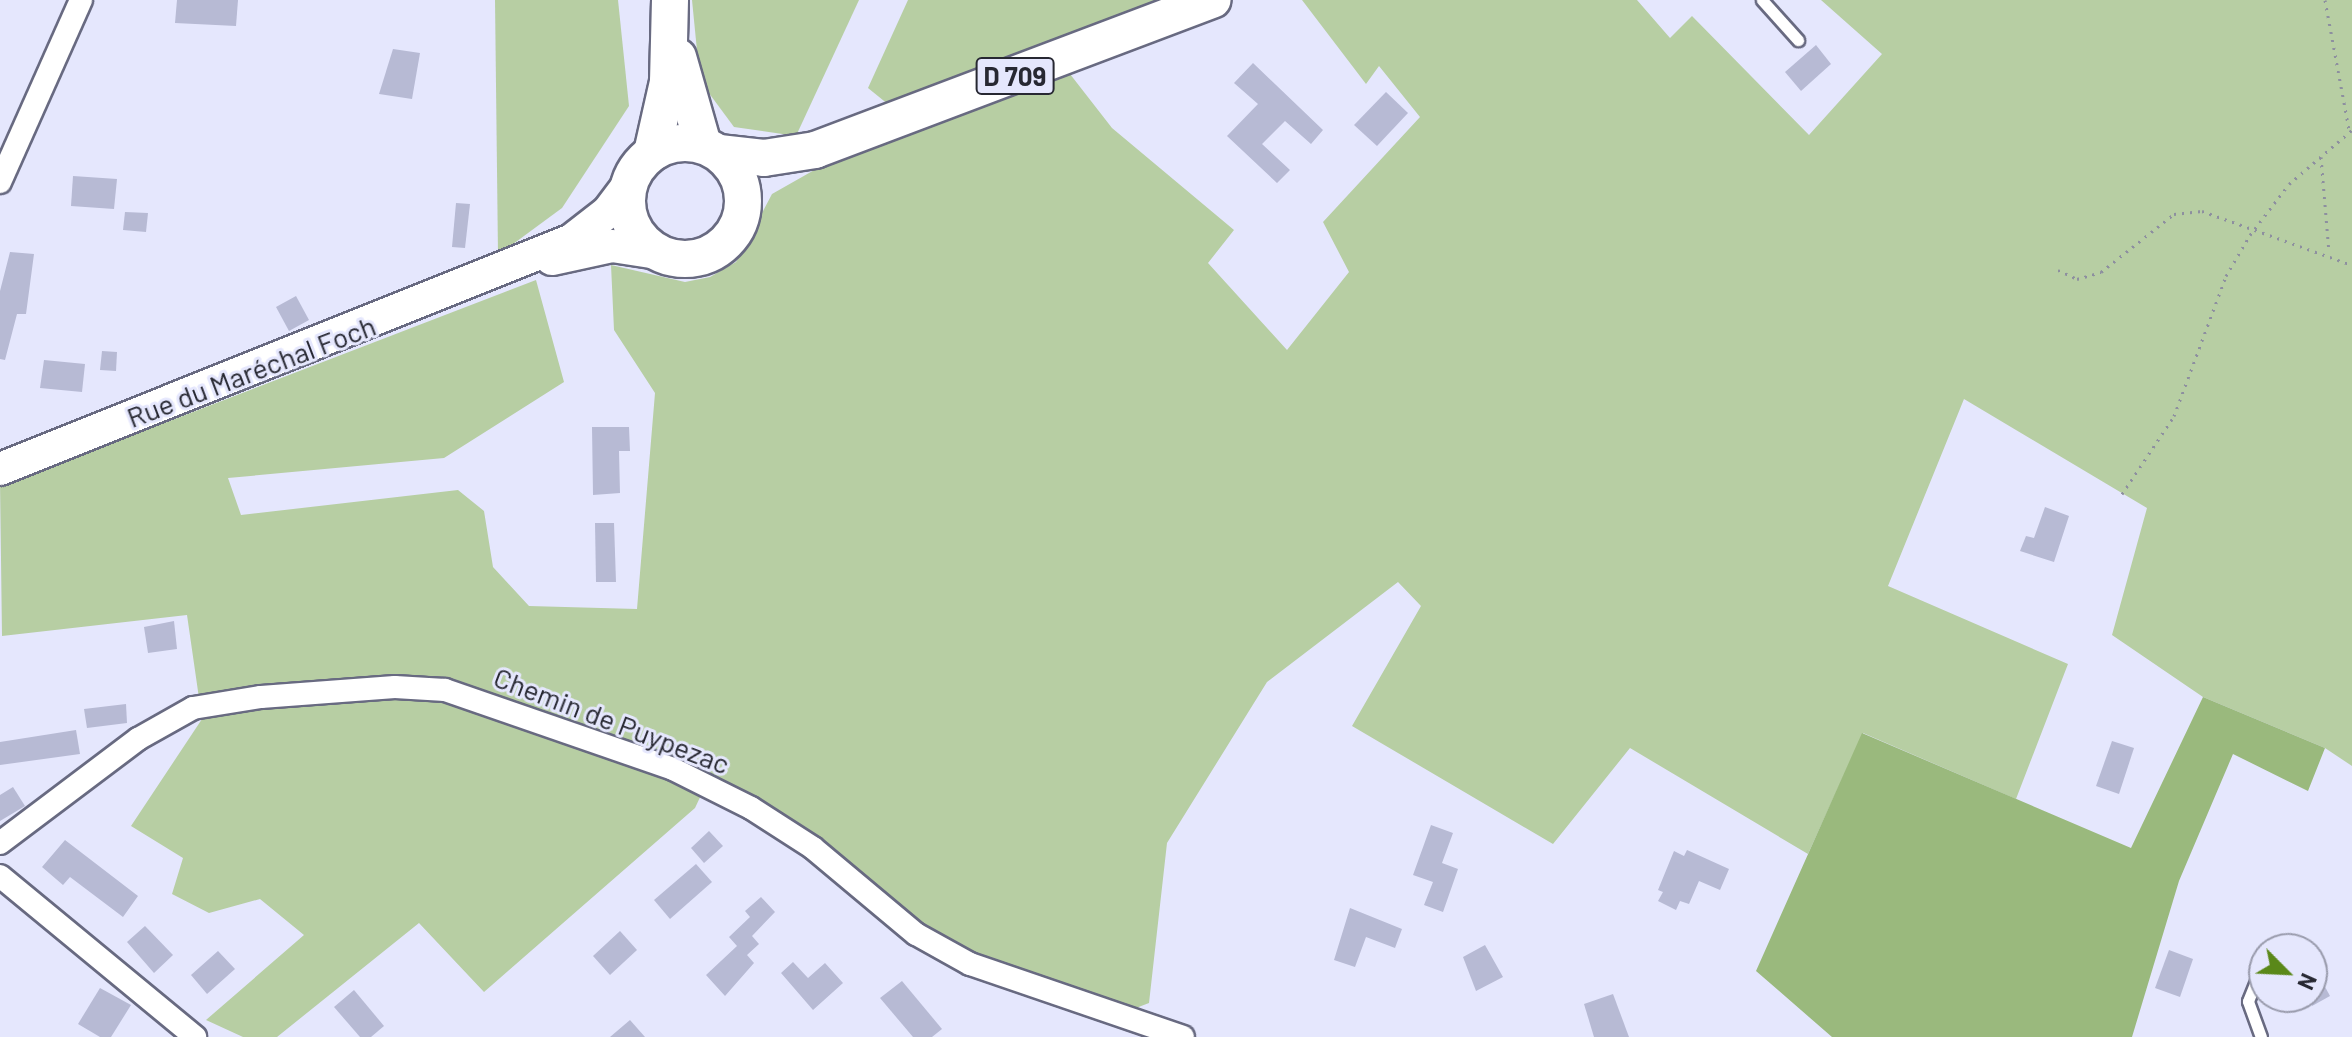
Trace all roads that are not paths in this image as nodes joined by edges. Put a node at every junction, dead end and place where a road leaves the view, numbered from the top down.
1 (81, 0) edge
2 (1213, 0) edge
3 (1762, 0) edge
4 (670, 2) edge
5 (1798, 40) dead end
6 (711, 149) junction
7 (815, 150) junction
8 (652, 153) junction
9 (0, 182) edge
10 (630, 183) junction
11 (742, 210) junction
12 (657, 253) junction
13 (502, 271) junction
14 (0, 469) edge
15 (0, 843) edge
16 (0, 876) edge
17 (2252, 1013) edge
18 (195, 1037) edge
19 (1183, 1037) edge
20 (2261, 1037) edge

1 - 9 street
2 - 7 main road, D 709
3 - 5 lane
4 - 6 main road
4 - 8 main road
6 - 7 main road, D 709
6 - 8 main road
6 - 11 main road
7 - 11 main road, D 709
8 - 10 main road
10 - 12 main road
10 - 13 main road, Rue du Maréchal Foch
11 - 12 main road
12 - 13 main road, Rue du Maréchal Foch
13 - 14 main road, Rue du Maréchal Foch
15 - 19 street, Chemin de Puypezac
16 - 18 street
17 - 20 lane

